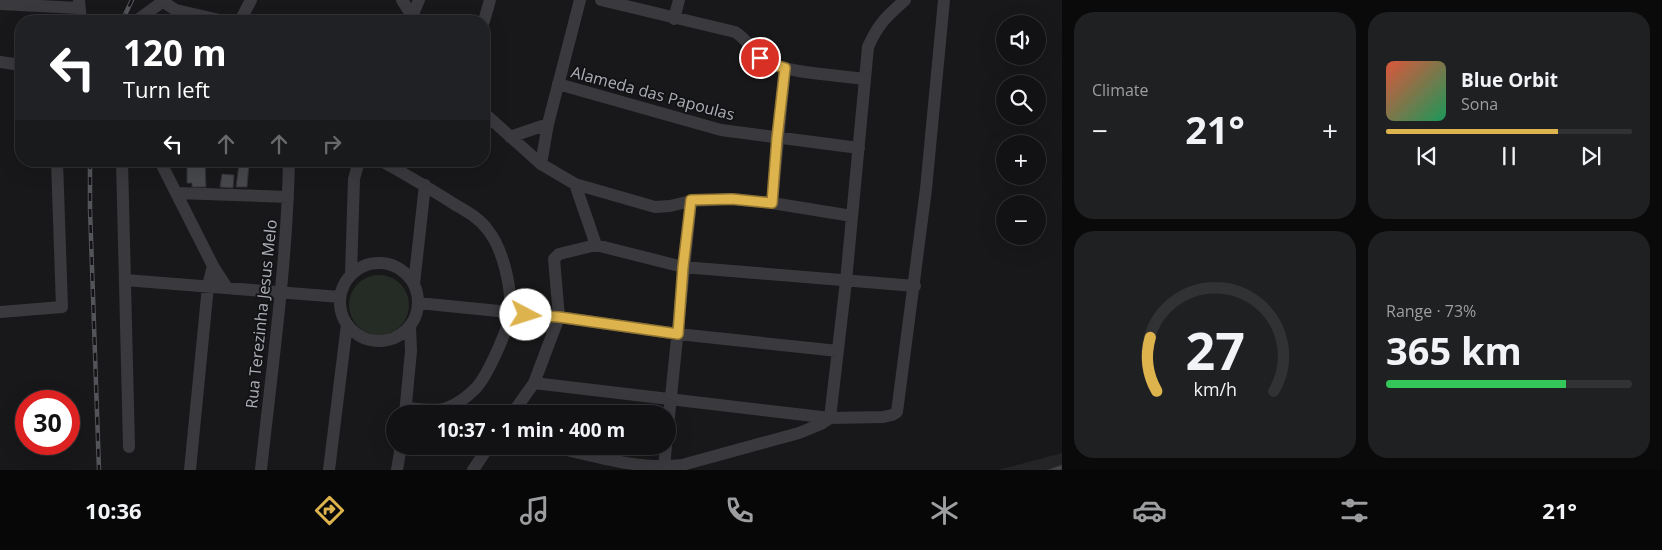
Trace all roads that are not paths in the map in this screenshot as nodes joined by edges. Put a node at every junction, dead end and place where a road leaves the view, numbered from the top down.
1 (251, 0) edge
2 (402, 0) edge
3 (419, 0) edge
4 (490, 0) edge
5 (580, 0) edge
6 (601, 0) edge
7 (679, 0) edge
8 (905, 0) edge
9 (944, 0) edge
10 (164, 1) edge
11 (0, 4) edge
12 (79, 4) edge
13 (144, 15) edge
14 (198, 15) edge
15 (243, 15) edge
16 (409, 15) edge
17 (413, 15) edge
18 (486, 15) edge
19 (674, 19) junction
20 (0, 62) edge
21 (15, 64) edge
22 (785, 68) junction
23 (864, 79) junction
24 (558, 84) junction
25 (490, 119) edge
26 (548, 124) junction
27 (510, 137) junction
28 (777, 138) junction
29 (859, 148) junction
30 (541, 164) junction
31 (57, 167) edge
32 (122, 167) edge
33 (163, 167) edge
34 (289, 167) edge
35 (357, 167) edge
36 (393, 167) edge
37 (575, 184) junction
38 (425, 185) junction
39 (177, 192) junction
40 (288, 197) junction
41 (691, 200) junction
42 (772, 203) junction
43 (852, 216) junction
44 (596, 245) junction
45 (213, 266) junction
46 (683, 267) junction
47 (351, 274) junction
48 (125, 280) junction
49 (846, 281) junction
50 (414, 284) junction
51 (208, 286) junction
52 (915, 286) junction
53 (227, 288) junction
54 (280, 294) junction
55 (340, 297) junction
56 (418, 303) junction
57 (0, 312) edge
58 (510, 313) junction
59 (559, 317) junction
60 (347, 324) junction
61 (410, 326) junction
62 (678, 334) junction
63 (397, 336) junction
64 (411, 350) junction
65 (838, 351) junction
66 (534, 383) junction
67 (670, 398) junction
68 (406, 405) edge
69 (453, 405) edge
70 (518, 405) edge
71 (670, 405) edge
72 (830, 418) junction
73 (129, 447) dead end
74 (400, 455) edge
75 (483, 455) edge
76 (592, 455) edge
77 (665, 455) edge
78 (664, 468) junction
79 (190, 470) edge
80 (262, 470) edge
81 (329, 470) edge
82 (397, 470) edge
83 (474, 470) edge

1 - 15 street
2 - 16 street
3 - 17 street
4 - 18 street
5 - 24 street
6 - 19 street
7 - 19 street
8 - 23 street
9 - 52 street
10 - 13 street
10 - 14 street
11 - 12 street
19 - 22 street
20 - 21 street
22 - 23 street
22 - 28 street
23 - 29 street
24 - 26 street
24 - 28 street, Alameda das Papoulas
25 - 27 street
26 - 27 street
26 - 30 street
27 - 30 street
28 - 29 street, Alameda das Papoulas
28 - 42 street
29 - 43 street
30 - 37 street
31 - 57 street
32 - 48 street
33 - 39 street
34 - 40 street, Rua Terezinha Jesus Melo
35 - 47 street
36 - 38 street
37 - 41 street
37 - 44 street
38 - 50 street
38 - 58 street
39 - 40 street
39 - 45 street
40 - 54 street, Rua Terezinha Jesus Melo
41 - 42 street
41 - 46 street
42 - 43 street
43 - 49 street
44 - 46 street
44 - 59 street
45 - 51 street
45 - 53 street
46 - 49 street
46 - 62 street
47 - 50 street
47 - 55 street
48 - 51 street
48 - 73 street
49 - 52 street
49 - 65 street
50 - 56 street
51 - 53 street
51 - 79 street
52 - 72 street
53 - 54 street
54 - 55 street
54 - 80 street, Rua Terezinha Jesus Melo
55 - 60 street
56 - 58 street
56 - 61 street
58 - 59 street
58 - 69 street
59 - 62 street
59 - 66 street
60 - 63 street
60 - 81 street
61 - 63 street
61 - 64 street
62 - 65 street
62 - 67 street
63 - 64 street
64 - 68 street
65 - 72 street
66 - 67 street
66 - 70 street
67 - 71 street
67 - 72 street
72 - 78 street
74 - 82 street
75 - 83 street
76 - 78 street
77 - 78 street

